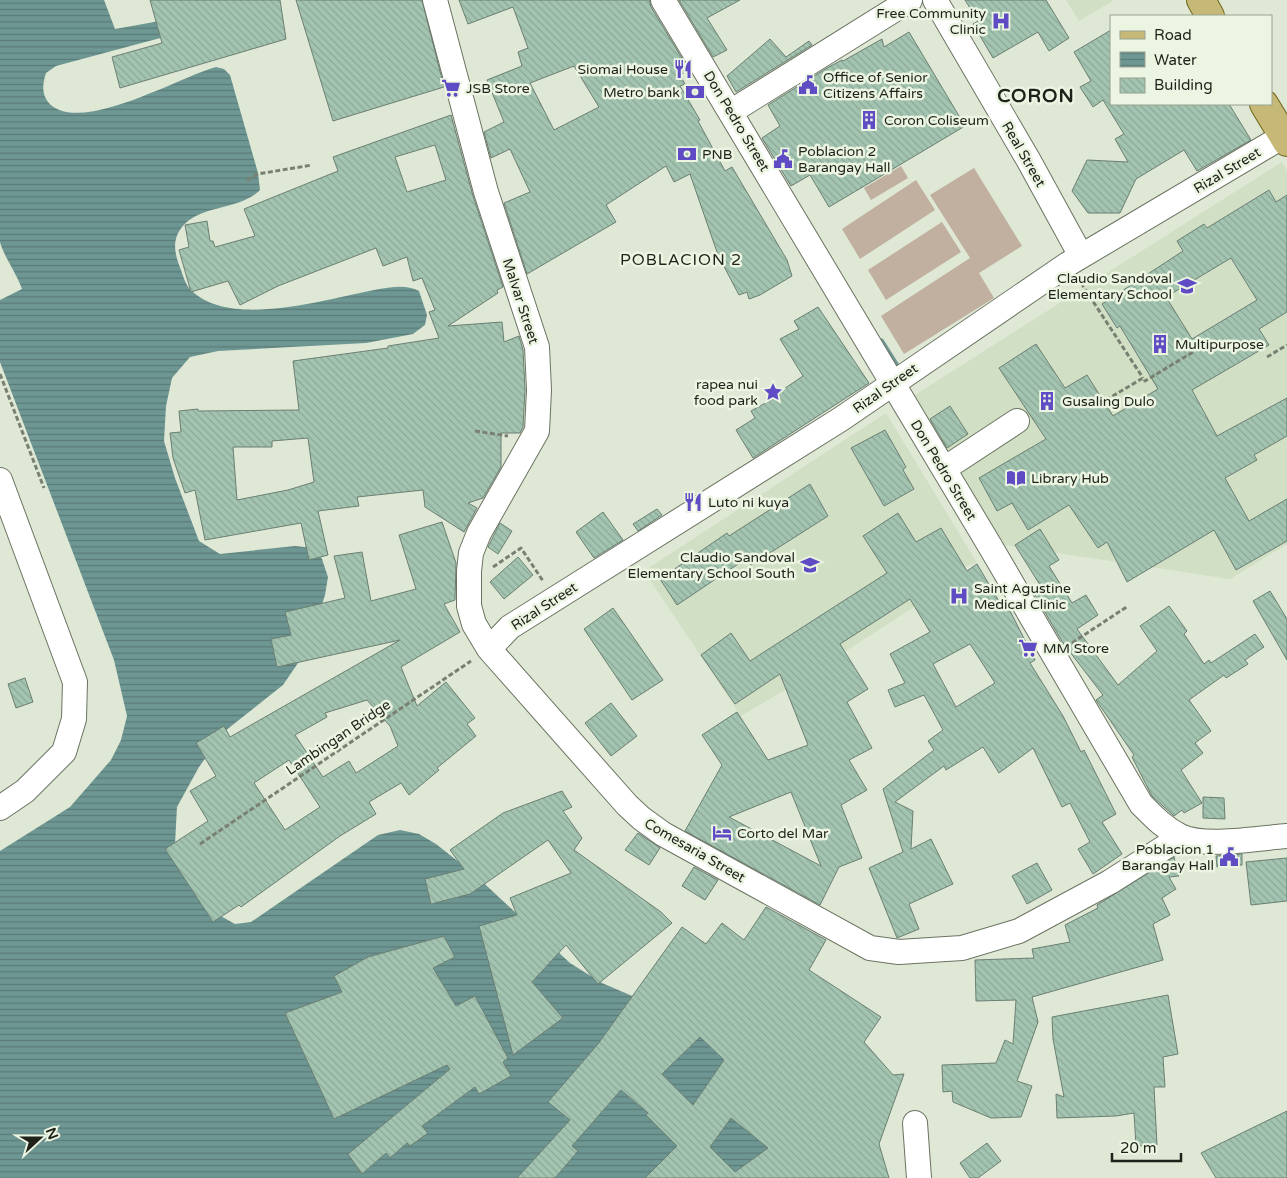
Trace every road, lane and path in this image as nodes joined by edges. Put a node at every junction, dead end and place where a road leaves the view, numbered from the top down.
1 (435, 0) edge
2 (664, 0) edge
3 (910, 0) edge
4 (935, 0) edge
5 (1201, 0) edge
6 (1209, 15) edge
7 (1265, 105) edge
8 (732, 111) junction
9 (1286, 137) edge
10 (312, 165) dead end
11 (247, 180) dead end
12 (1074, 260) junction
13 (1287, 345) edge
14 (1193, 352) dead end
15 (1267, 357) dead end
16 (0, 374) edge
17 (1143, 378) junction
18 (891, 383) junction
19 (1106, 400) dead end
20 (1017, 421) dead end
21 (475, 431) dead end
22 (533, 439) junction
23 (944, 469) junction
24 (0, 480) edge
25 (44, 488) dead end
26 (491, 568) dead end
27 (554, 598) junction
28 (1128, 606) dead end
29 (489, 649) junction
30 (1053, 656) junction
31 (0, 808) edge
32 (1287, 836) edge
33 (1182, 837) junction
34 (200, 844) dead end
35 (915, 1123) dead end
36 (919, 1178) edge

1 - 22 street, Malvar Street
2 - 8 street, Don Pedro Street
3 - 8 street
4 - 12 street, Real Street
5 - 6 main road
7 - 9 main road
8 - 18 street, Don Pedro Street
9 - 12 street, Rizal Street
10 - 11 path
12 - 17 path
12 - 18 street, Rizal Street
13 - 15 path
14 - 17 path
16 - 25 path
17 - 19 path
18 - 23 street, Don Pedro Street
18 - 27 street, Rizal Street
20 - 23 street
21 - 22 path
22 - 29 street, Malvar Street
23 - 30 street, Don Pedro Street
24 - 31 street
26 - 27 path
27 - 29 street, Rizal Street
28 - 30 path
29 - 33 street, Comesaria Street
29 - 34 path, Lambingan Bridge
30 - 33 street, Don Pedro Street
32 - 33 street, Don Pedro Street
35 - 36 street

